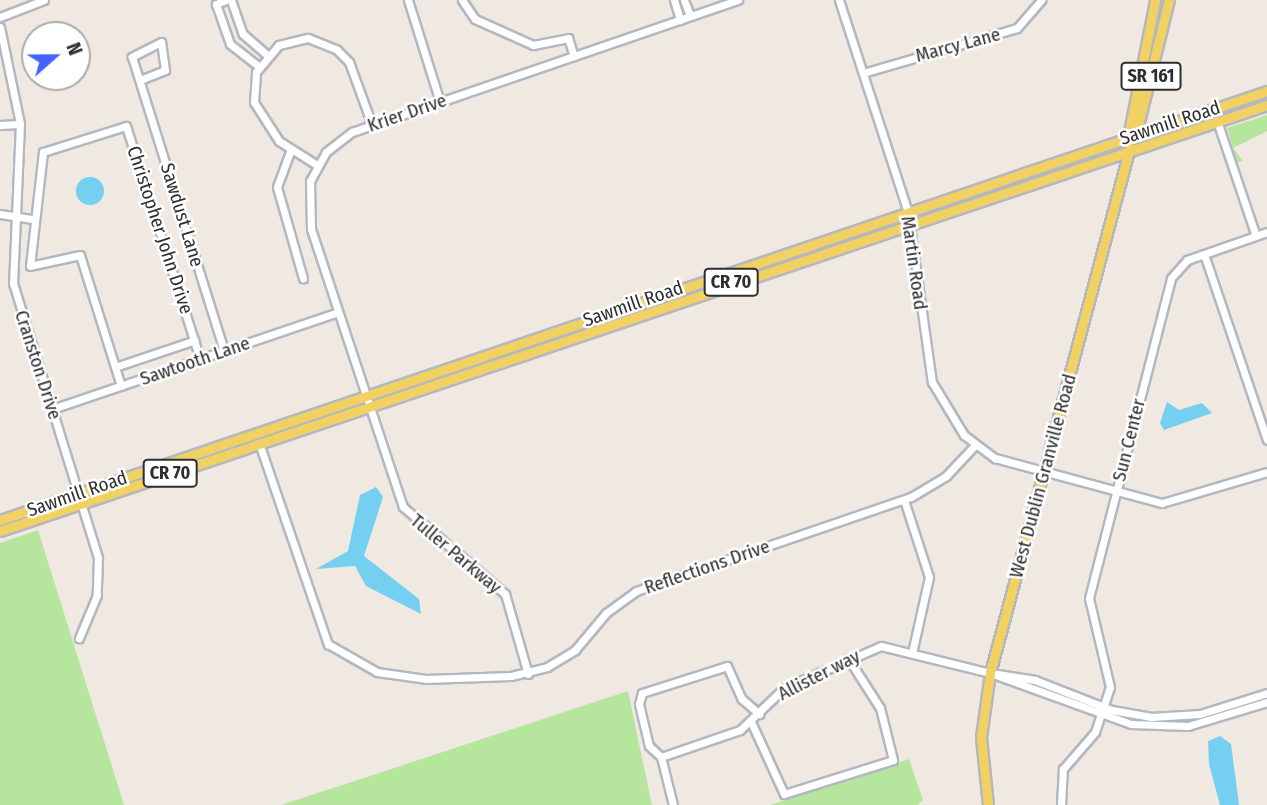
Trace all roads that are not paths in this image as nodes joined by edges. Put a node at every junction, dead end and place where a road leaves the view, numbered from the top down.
1 (44, 0) edge
2 (229, 0) edge
3 (408, 0) edge
4 (462, 0) edge
5 (674, 0) edge
6 (684, 0) edge
7 (738, 0) edge
8 (839, 0) edge
9 (1041, 0) edge
10 (1155, 0) edge
11 (1169, 0) edge
12 (690, 16) junction
13 (0, 17) edge
14 (680, 20) junction
15 (0, 27) edge
16 (268, 55) junction
17 (574, 56) junction
18 (259, 67) junction
19 (863, 73) junction
20 (140, 80) junction
21 (1267, 91) edge
22 (440, 102) junction
23 (1267, 105) edge
24 (1217, 121) junction
25 (20, 124) junction
26 (0, 125) edge
27 (372, 125) junction
28 (1137, 133) junction
29 (1126, 137) junction
30 (291, 149) junction
31 (1128, 149) junction
32 (317, 165) junction
33 (0, 214) edge
34 (11, 215) junction
35 (909, 217) junction
36 (33, 219) junction
37 (1267, 232) edge
38 (1256, 236) junction
39 (1204, 254) junction
40 (303, 278) dead end
41 (338, 312) junction
42 (195, 340) junction
43 (224, 351) junction
44 (204, 358) junction
45 (115, 367) junction
46 (121, 386) junction
47 (367, 401) junction
48 (52, 409) junction
49 (1267, 440) edge
50 (258, 443) junction
51 (975, 445) junction
52 (1045, 472) junction
53 (1267, 472) edge
54 (1116, 492) junction
55 (80, 498) junction
56 (904, 500) junction
57 (0, 520) edge
58 (0, 531) edge
59 (79, 638) dead end
60 (912, 653) junction
61 (848, 658) junction
62 (990, 673) junction
63 (528, 674) junction
64 (1267, 693) edge
65 (1267, 702) edge
66 (1103, 711) junction
67 (759, 714) junction
68 (752, 724) junction
69 (661, 757) junction
70 (673, 805) edge
71 (988, 805) edge
72 (1061, 805) edge

1 - 13 street
2 - 16 street
2 - 18 street
3 - 22 street
4 - 17 street
5 - 14 street
6 - 12 street
7 - 12 street, Krier Drive
8 - 19 street, Martin Road
9 - 19 street, Marcy Lane
10 - 29 main road, West Dublin Granville Road / SR 161
11 - 28 main road, West Dublin Granville Road / SR 161
12 - 14 street, Krier Drive
14 - 17 street, Krier Drive
15 - 25 street, Cranston Drive
16 - 18 street
16 - 27 street
17 - 22 street, Krier Drive
18 - 30 street
19 - 35 street, Martin Road
20 - 20 street, Sawdust Lane
20 - 43 street, Sawdust Lane
21 - 28 main road, Sawmill Road / CR 70
22 - 27 street, Krier Drive
23 - 24 main road, Sawmill Road / CR 70
24 - 31 main road, Sawmill Road / CR 70
24 - 38 street
25 - 26 street
25 - 34 street, Cranston Drive
27 - 32 street, Krier Drive
28 - 29 main road, Sawmill Road / CR 70
28 - 31 main road, West Dublin Granville Road / SR 161
29 - 31 main road, West Dublin Granville Road / SR 161
29 - 35 main road, Sawmill Road / CR 70
30 - 32 street
30 - 40 street
31 - 35 main road, Sawmill Road / CR 70
31 - 52 main road, West Dublin Granville Road / SR 161
32 - 41 street
33 - 34 street
34 - 36 street
34 - 48 street, Cranston Drive
35 - 47 main road, Sawmill Road / CR 70
35 - 51 street, Martin Road
36 - 42 street, Christopher John Drive
36 - 45 street
37 - 38 street, Sun Center
38 - 39 street, Sun Center
39 - 49 street
39 - 54 street, Sun Center
41 - 43 street, Sawtooth Lane
41 - 47 street
42 - 44 street, Christopher John Drive
42 - 45 street
43 - 44 street, Sawtooth Lane
44 - 46 street, Sawtooth Lane
45 - 46 street
46 - 48 street, Sawtooth Lane
47 - 50 main road, Sawmill Road / CR 70
47 - 55 main road, Sawmill Road / CR 70
47 - 63 street, Tuller Parkway
48 - 55 street, Cranston Drive
50 - 55 main road, Sawmill Road / CR 70
50 - 63 street, Reflections Drive
51 - 52 street, Martin Road
51 - 56 street, Reflections Drive
52 - 54 street, Martin Road
52 - 62 main road, West Dublin Granville Road / SR 161
53 - 54 street, Martin Road
54 - 66 street, Sun Center
55 - 57 main road, Sawmill Road / CR 70
55 - 58 main road, Sawmill Road / CR 70
55 - 59 street
56 - 60 street
56 - 63 street, Reflections Drive
60 - 61 street, Allister way
60 - 62 street, Allister way
61 - 67 street, Allister way
61 - 68 street
62 - 66 street, Allister way
62 - 71 main road, West Dublin Granville Road / SR 161
64 - 66 street
65 - 66 street
66 - 72 street
67 - 68 street, Allister way
67 - 69 street
68 - 69 street
69 - 70 street

